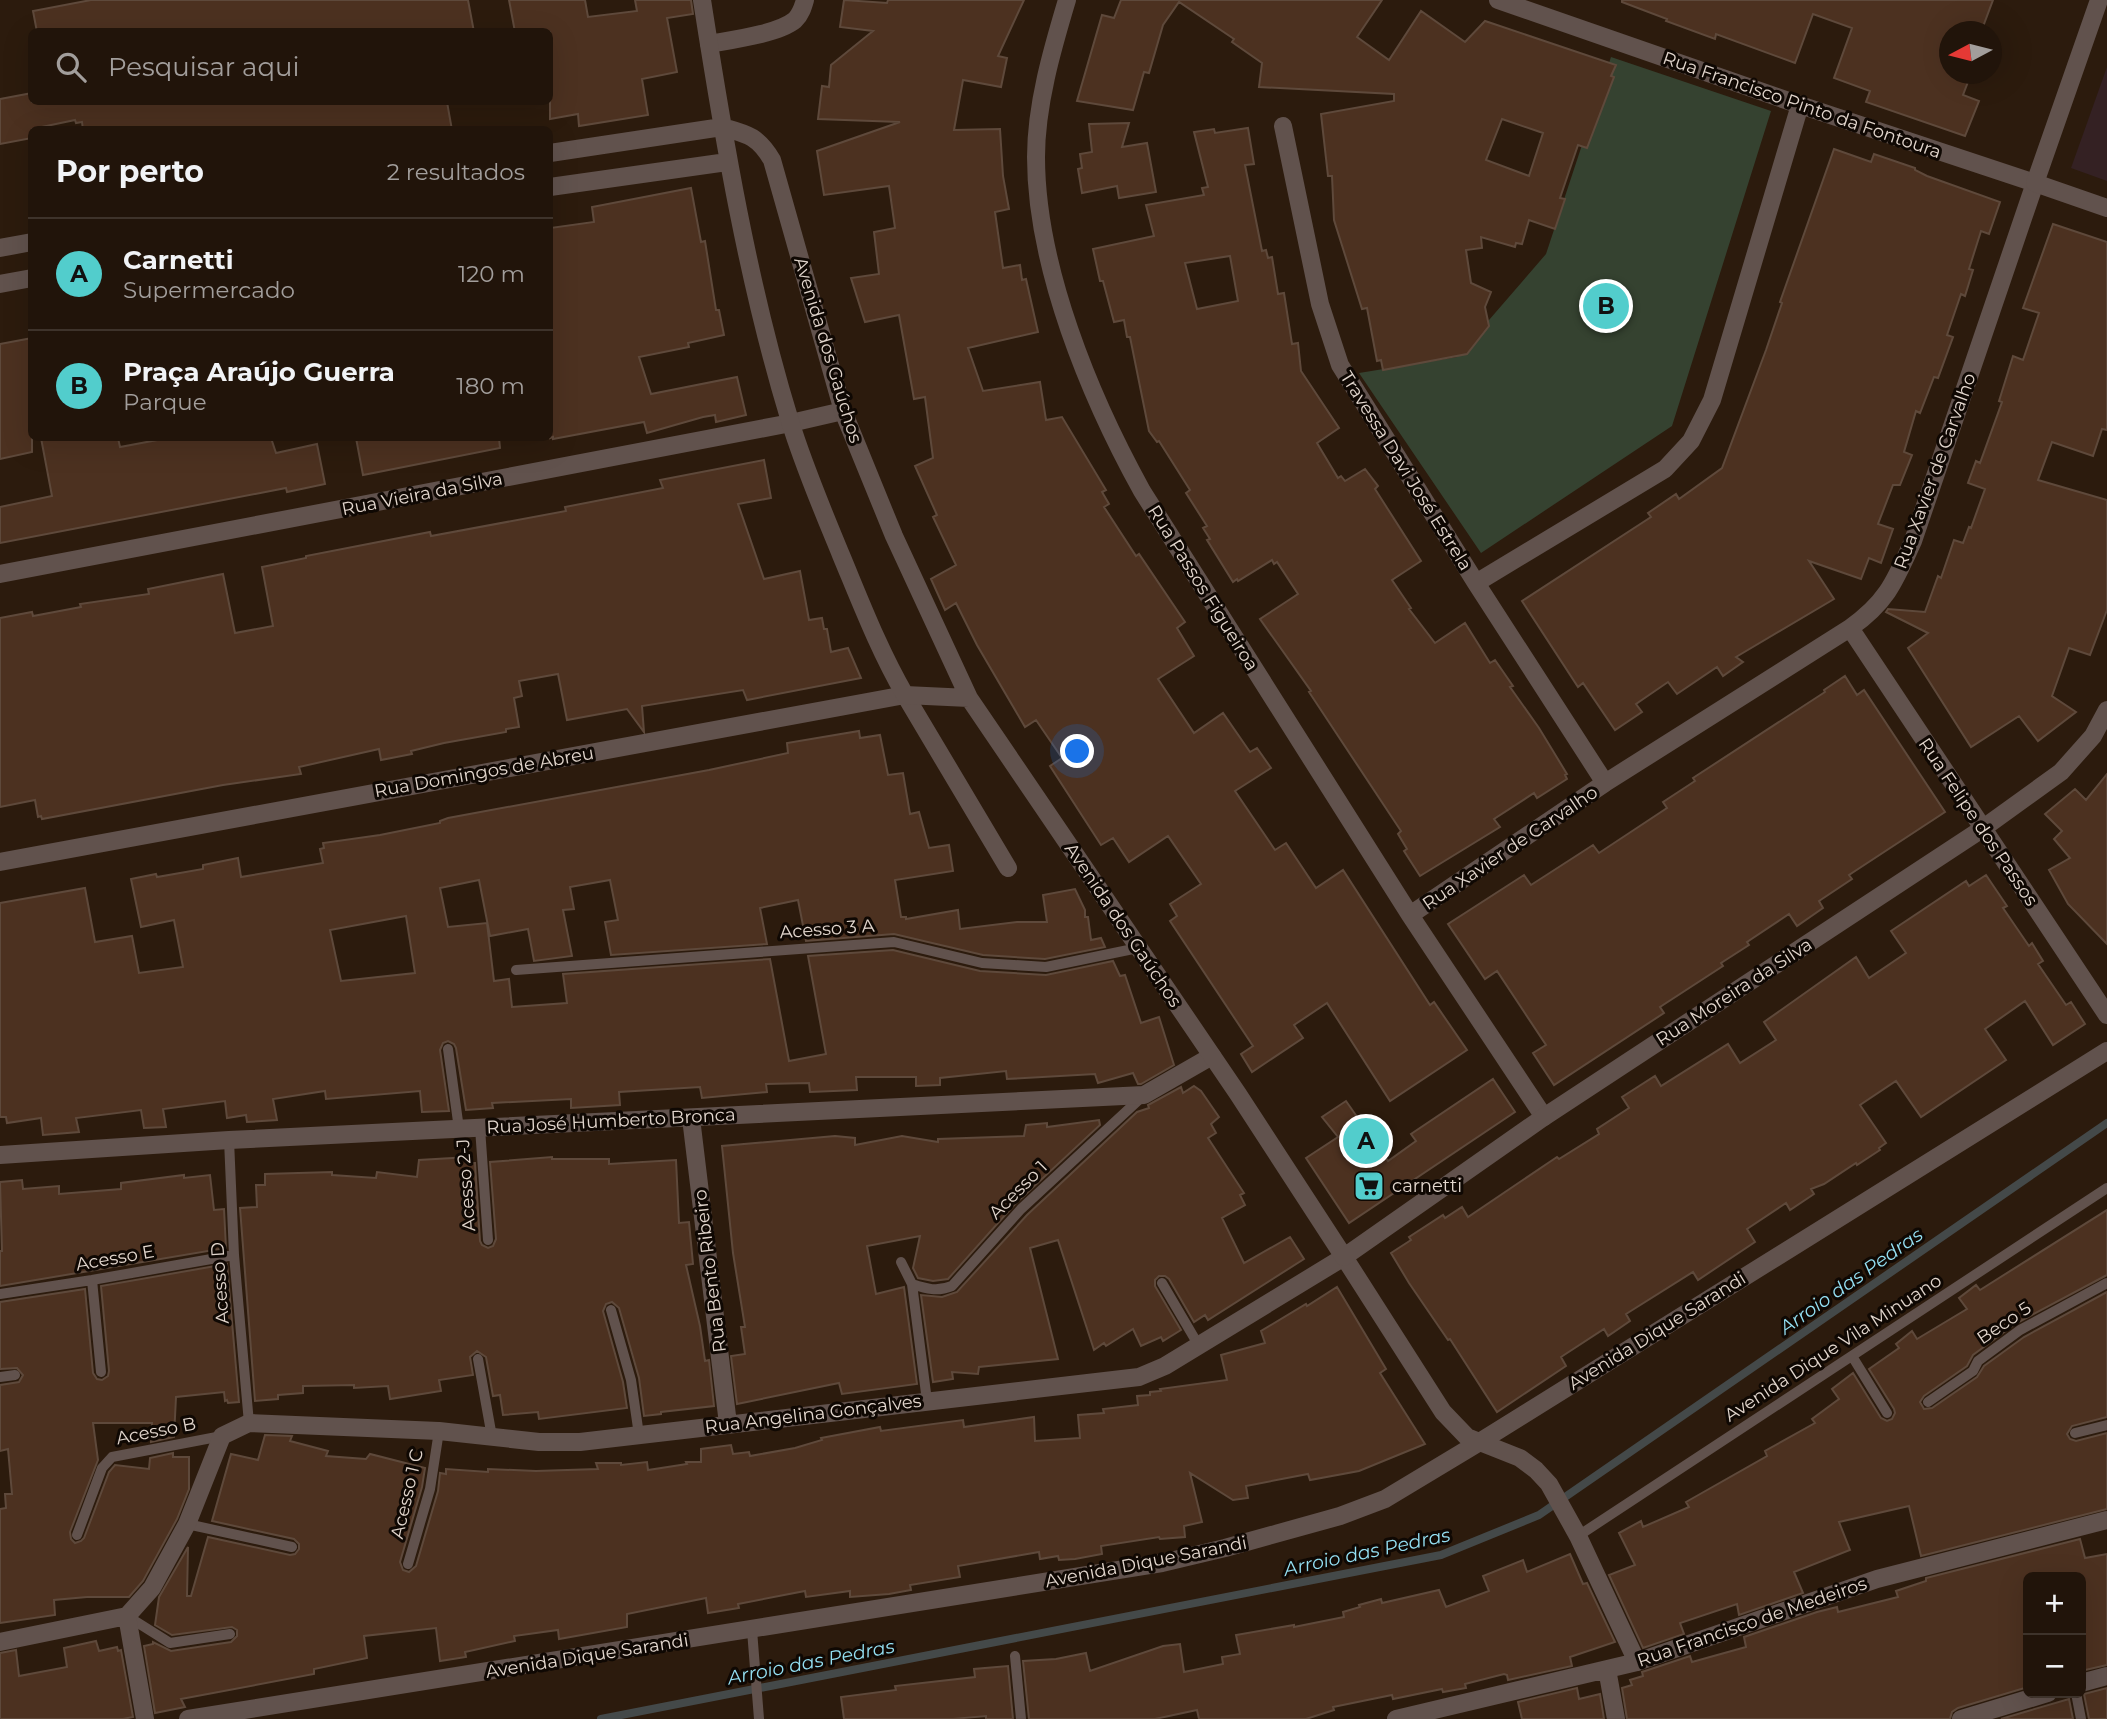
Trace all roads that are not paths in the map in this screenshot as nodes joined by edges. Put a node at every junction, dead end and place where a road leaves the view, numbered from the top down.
1 (702, 0) edge
2 (805, 0) edge
3 (1067, 0) edge
4 (1498, 0) edge
5 (2099, 0) edge
6 (709, 44) junction
7 (1800, 106) junction
8 (1283, 126) dead end
9 (722, 127) junction
10 (553, 153) edge
11 (727, 162) junction
12 (2035, 183) junction
13 (553, 187) edge
14 (2107, 208) edge
15 (28, 243) edge
16 (0, 248) edge
17 (28, 279) edge
18 (0, 284) edge
19 (843, 411) junction
20 (791, 424) junction
21 (0, 574) edge
22 (1476, 583) junction
23 (1850, 628) junction
24 (905, 695) junction
25 (969, 698) junction
26 (2107, 710) edge
27 (1605, 783) junction
28 (1982, 830) junction
29 (0, 862) edge
30 (1008, 868) dead end
31 (1410, 915) junction
32 (1138, 948) junction
33 (516, 970) dead end
34 (2107, 1015) edge
35 (448, 1049) dead end
36 (2107, 1051) edge
37 (1212, 1056) junction
38 (1144, 1096) junction
39 (1544, 1117) junction
40 (691, 1118) junction
41 (480, 1128) junction
42 (459, 1129) junction
43 (229, 1139) junction
44 (0, 1154) edge
45 (2107, 1188) edge
46 (488, 1240) dead end
47 (234, 1255) junction
48 (1344, 1257) junction
49 (901, 1262) dead end
50 (92, 1280) junction
51 (1162, 1283) dead end
52 (2107, 1283) edge
53 (912, 1284) junction
54 (0, 1294) edge
55 (611, 1310) dead end
56 (1199, 1346) junction
57 (1852, 1356) junction
58 (478, 1359) dead end
59 (101, 1372) dead end
60 (15, 1375) dead end
61 (0, 1377) edge
62 (927, 1401) junction
63 (1928, 1402) dead end
64 (1887, 1413) dead end
65 (249, 1423) junction
66 (728, 1424) junction
67 (2107, 1425) edge
68 (439, 1431) junction
69 (2075, 1433) dead end
70 (639, 1435) junction
71 (222, 1436) junction
72 (492, 1437) junction
73 (1478, 1443) junction
74 (2107, 1520) edge
75 (187, 1524) junction
76 (1575, 1532) junction
77 (77, 1535) dead end
78 (292, 1547) dead end
79 (408, 1564) dead end
80 (127, 1616) junction
81 (752, 1630) junction
82 (230, 1634) dead end
83 (0, 1642) edge
84 (1015, 1656) dead end
85 (1637, 1662) junction
86 (1607, 1670) junction
87 (2107, 1676) edge
88 (2086, 1682) edge
89 (2031, 1698) edge
90 (2077, 1698) edge
91 (145, 1719) edge
92 (188, 1719) edge
93 (759, 1719) edge
94 (1021, 1719) edge
95 (1396, 1719) edge
96 (1616, 1719) edge
97 (1961, 1719) edge
98 (2081, 1719) edge

1 - 6 street
2 - 6 street
3 - 31 street, Rua Passos Figueiroa
4 - 7 street, Rua Francisco Pinto da Fontoura
5 - 12 street, Rua Xavier de Carvalho
6 - 9 street
7 - 12 street, Rua Francisco Pinto da Fontoura
7 - 22 street
8 - 22 street, Travessa Davi José Estrela
9 - 10 street
9 - 11 street
9 - 19 street, Avenida dos Gaúchos
11 - 13 street
11 - 20 street
12 - 14 street, Rua Francisco Pinto da Fontoura
12 - 23 street, Rua Xavier de Carvalho
15 - 16 street
17 - 18 street
19 - 20 street, Rua Vieira da Silva
19 - 25 street, Avenida dos Gaúchos
20 - 21 street, Rua Vieira da Silva
20 - 24 street
22 - 27 street, Travessa Davi José Estrela
23 - 27 street, Rua Xavier de Carvalho
23 - 28 street, Rua Felipe dos Passos
24 - 25 street, Rua Domingos de Abreu
24 - 29 street, Rua Domingos de Abreu
24 - 30 street
25 - 32 street, Avenida dos Gaúchos
26 - 28 street, Rua Moreira da Silva
27 - 31 street, Rua Xavier de Carvalho
28 - 34 street, Rua Felipe dos Passos
28 - 39 street, Rua Moreira da Silva
31 - 39 street, Rua Passos Figueiroa
32 - 33 lane, Acesso 3 A
32 - 37 street, Avenida dos Gaúchos
35 - 42 lane
36 - 73 street, Avenida Dique Sarandi
37 - 38 street, Rua José Humberto Bronca
37 - 48 street, Avenida dos Gaúchos
38 - 40 street, Rua José Humberto Bronca
38 - 53 lane, Acesso 1
39 - 48 street, Rua Moreira da Silva
40 - 41 street, Rua José Humberto Bronca
40 - 66 street, Rua Bento Ribeiro
41 - 42 street, Rua José Humberto Bronca
41 - 46 lane, Acesso 2-J
42 - 43 street, Rua José Humberto Bronca
43 - 44 street, Rua José Humberto Bronca
43 - 47 lane, Acesso D
45 - 57 lane, Avenida Dique Vila Minuano
47 - 50 lane, Acesso E
47 - 65 lane, Acesso D
48 - 56 street, Rua Angelina Gonçalves
48 - 73 street, Avenida dos Gaúchos
49 - 53 lane
50 - 54 lane, Acesso E
50 - 59 lane
51 - 56 lane
52 - 63 lane, Beco 5
53 - 62 lane
55 - 70 lane
56 - 62 street, Rua Angelina Gonçalves
57 - 64 lane
57 - 76 lane, Avenida Dique Vila Minuano
58 - 72 lane
60 - 61 lane
62 - 66 street, Rua Angelina Gonçalves
65 - 68 street, Rua Angelina Gonçalves
65 - 71 street
66 - 70 street, Rua Angelina Gonçalves
67 - 69 lane
68 - 72 street, Rua Angelina Gonçalves
68 - 79 lane, Acesso 1 C
70 - 72 street, Rua Angelina Gonçalves
71 - 75 street
71 - 77 lane, Acesso B
73 - 76 street, Avenida dos Gaúchos
73 - 81 street, Avenida Dique Sarandi
74 - 85 street, Rua Francisco de Medeiros
75 - 78 lane
75 - 80 street
76 - 85 street, Avenida dos Gaúchos
80 - 82 lane
80 - 83 street
80 - 91 street
81 - 92 street, Avenida Dique Sarandi
81 - 93 lane
84 - 94 lane
85 - 86 street, Rua Francisco de Medeiros
86 - 95 street, Rua Francisco de Medeiros
86 - 96 street
87 - 88 street
89 - 97 street
90 - 98 lane

